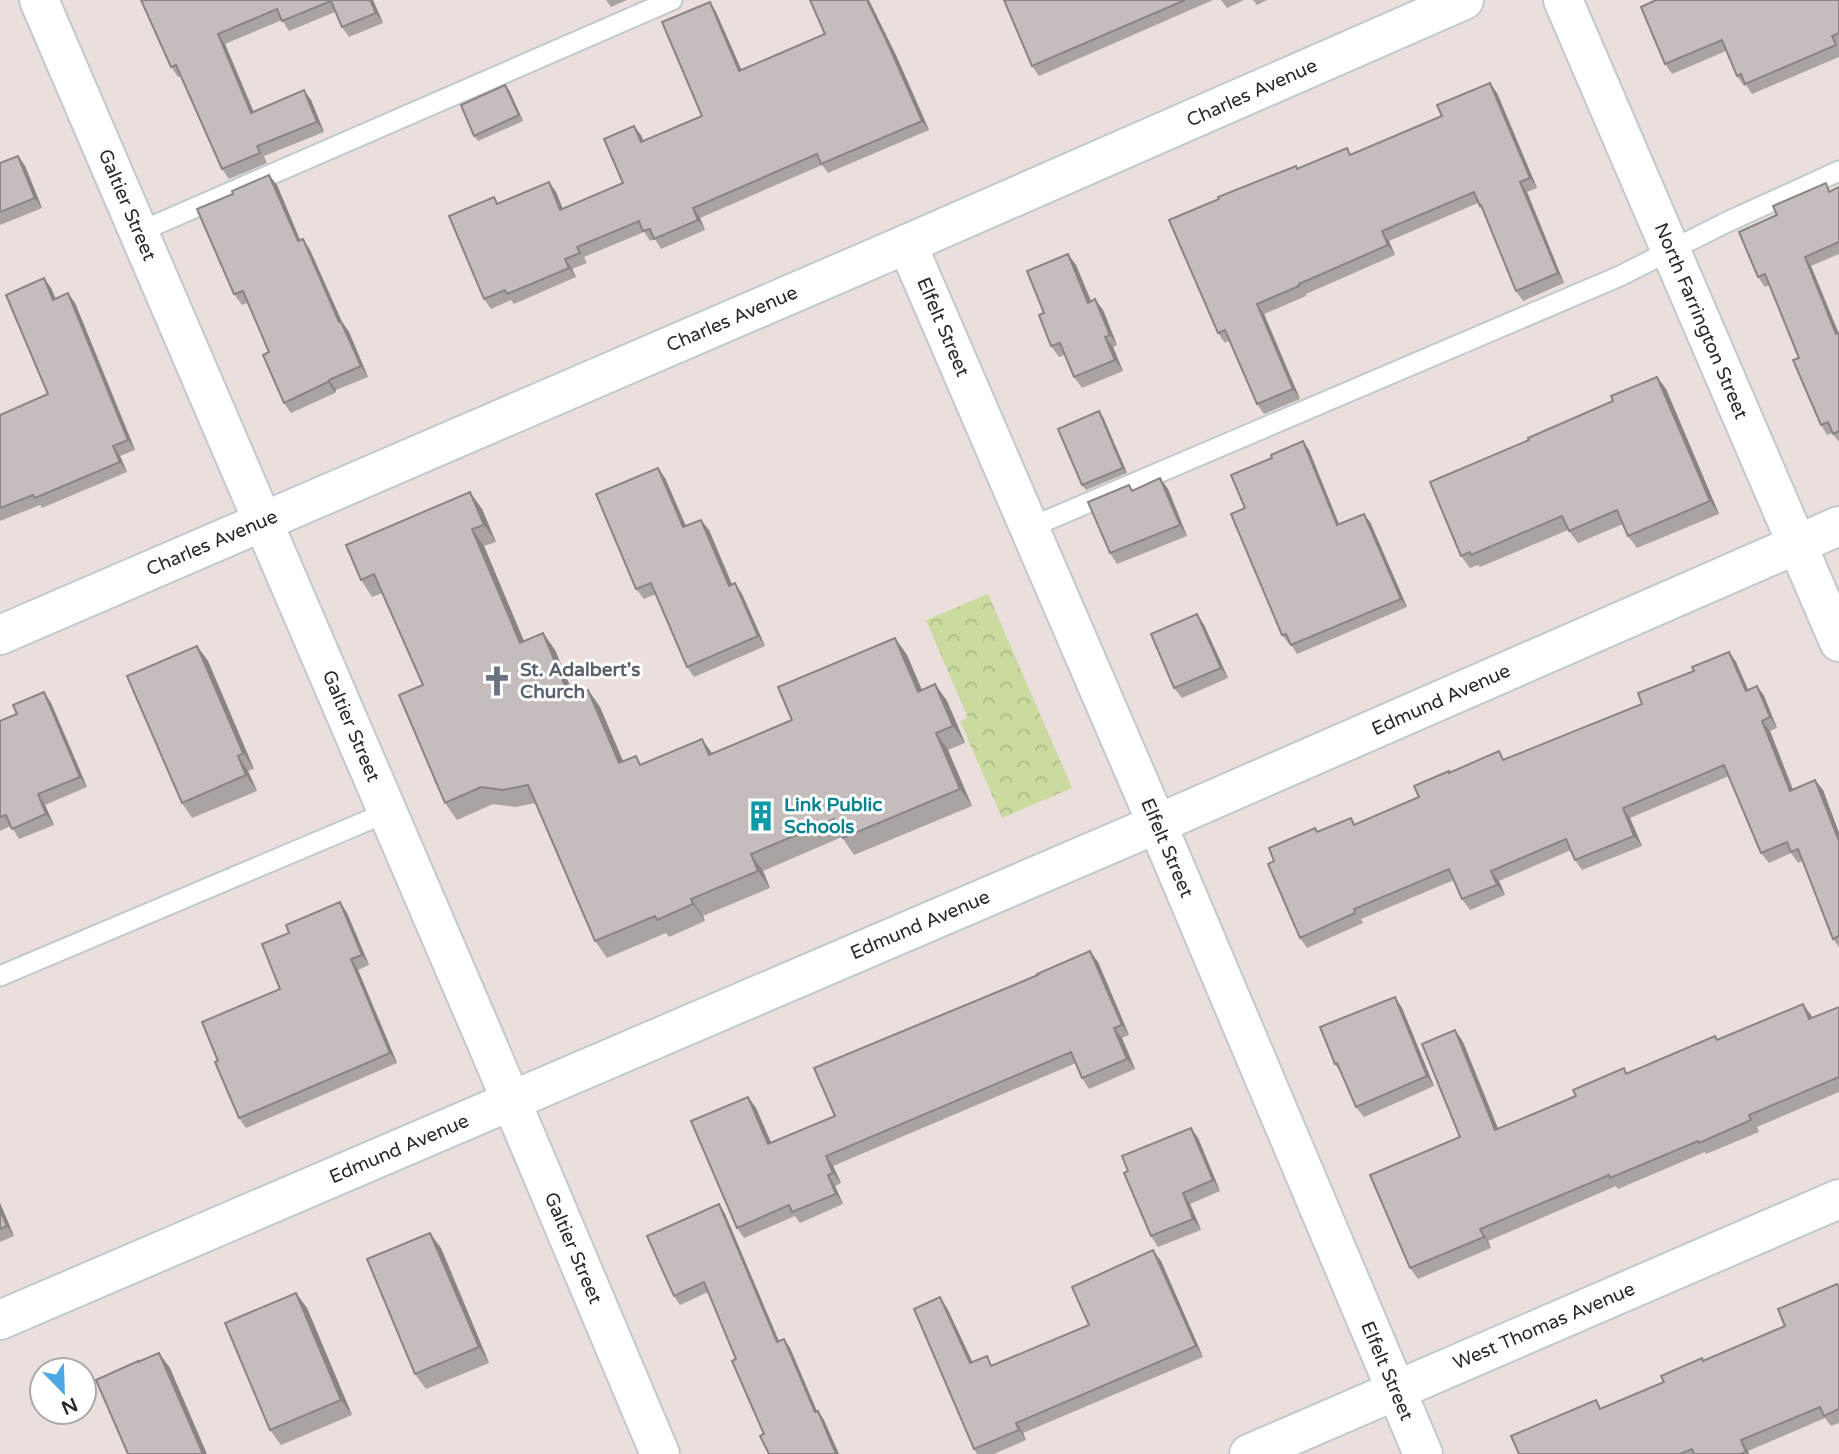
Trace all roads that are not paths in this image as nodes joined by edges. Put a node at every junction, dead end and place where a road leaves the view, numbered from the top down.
1 (39, 0) edge
2 (672, 0) edge
3 (1464, 0) edge
4 (1563, 0) edge
5 (1839, 171) edge
6 (139, 232) junction
7 (907, 244) junction
8 (1670, 251) junction
9 (263, 521) junction
10 (1839, 526) edge
11 (1028, 528) junction
12 (1798, 544) junction
13 (0, 635) edge
14 (1839, 642) edge
15 (388, 812) junction
16 (1157, 824) junction
17 (0, 976) edge
18 (511, 1100) junction
19 (1839, 1199) edge
20 (0, 1320) edge
21 (1395, 1390) junction
22 (660, 1454) edge
23 (1249, 1454) edge
24 (1423, 1454) edge

1 - 6 street, Galtier Street
2 - 6 lane
3 - 7 street, Charles Avenue
4 - 8 street, North Farrington Street
5 - 8 lane
6 - 9 street, Galtier Street
7 - 9 street, Charles Avenue
7 - 11 street, Elfelt Street
8 - 11 lane
8 - 12 street, North Farrington Street
9 - 13 street, Charles Avenue
9 - 15 street, Galtier Street
10 - 12 street, Edmund Avenue
11 - 16 street, Elfelt Street
12 - 14 street, North Farrington Street
12 - 16 street, Edmund Avenue
15 - 17 lane
15 - 18 street, Galtier Street
16 - 18 street, Edmund Avenue
16 - 21 street, Elfelt Street
18 - 20 street, Edmund Avenue
18 - 22 street, Galtier Street
19 - 21 street, West Thomas Avenue
21 - 23 street, West Thomas Avenue
21 - 24 street, Elfelt Street

